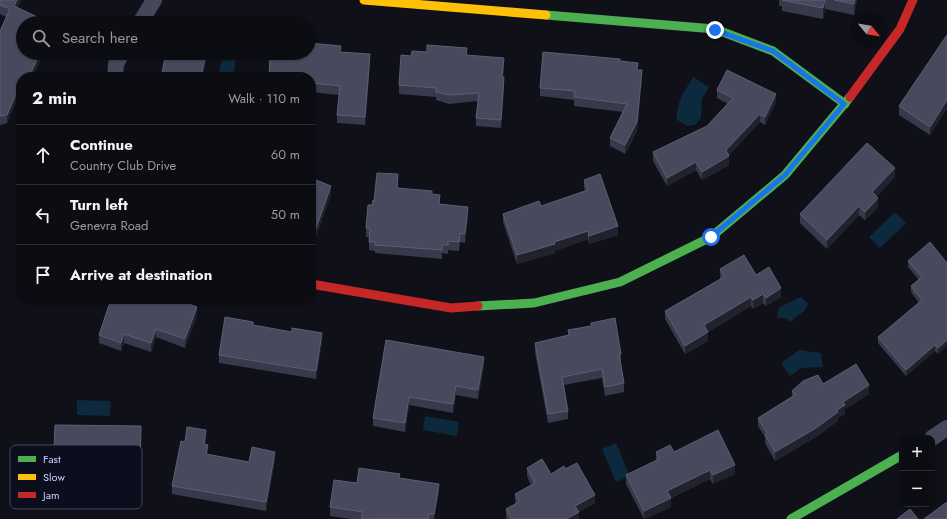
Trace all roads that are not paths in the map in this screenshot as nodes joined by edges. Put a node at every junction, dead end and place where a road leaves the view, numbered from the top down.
1 (154, 0) edge
2 (364, 0) edge
3 (913, 0) edge
4 (144, 16) edge
5 (118, 60) edge
6 (115, 72) edge
7 (844, 104) junction
8 (316, 285) edge
9 (899, 457) edge
10 (791, 519) edge

1 - 4 street
2 - 7 street
3 - 7 street
5 - 6 street
7 - 8 street
9 - 10 street

